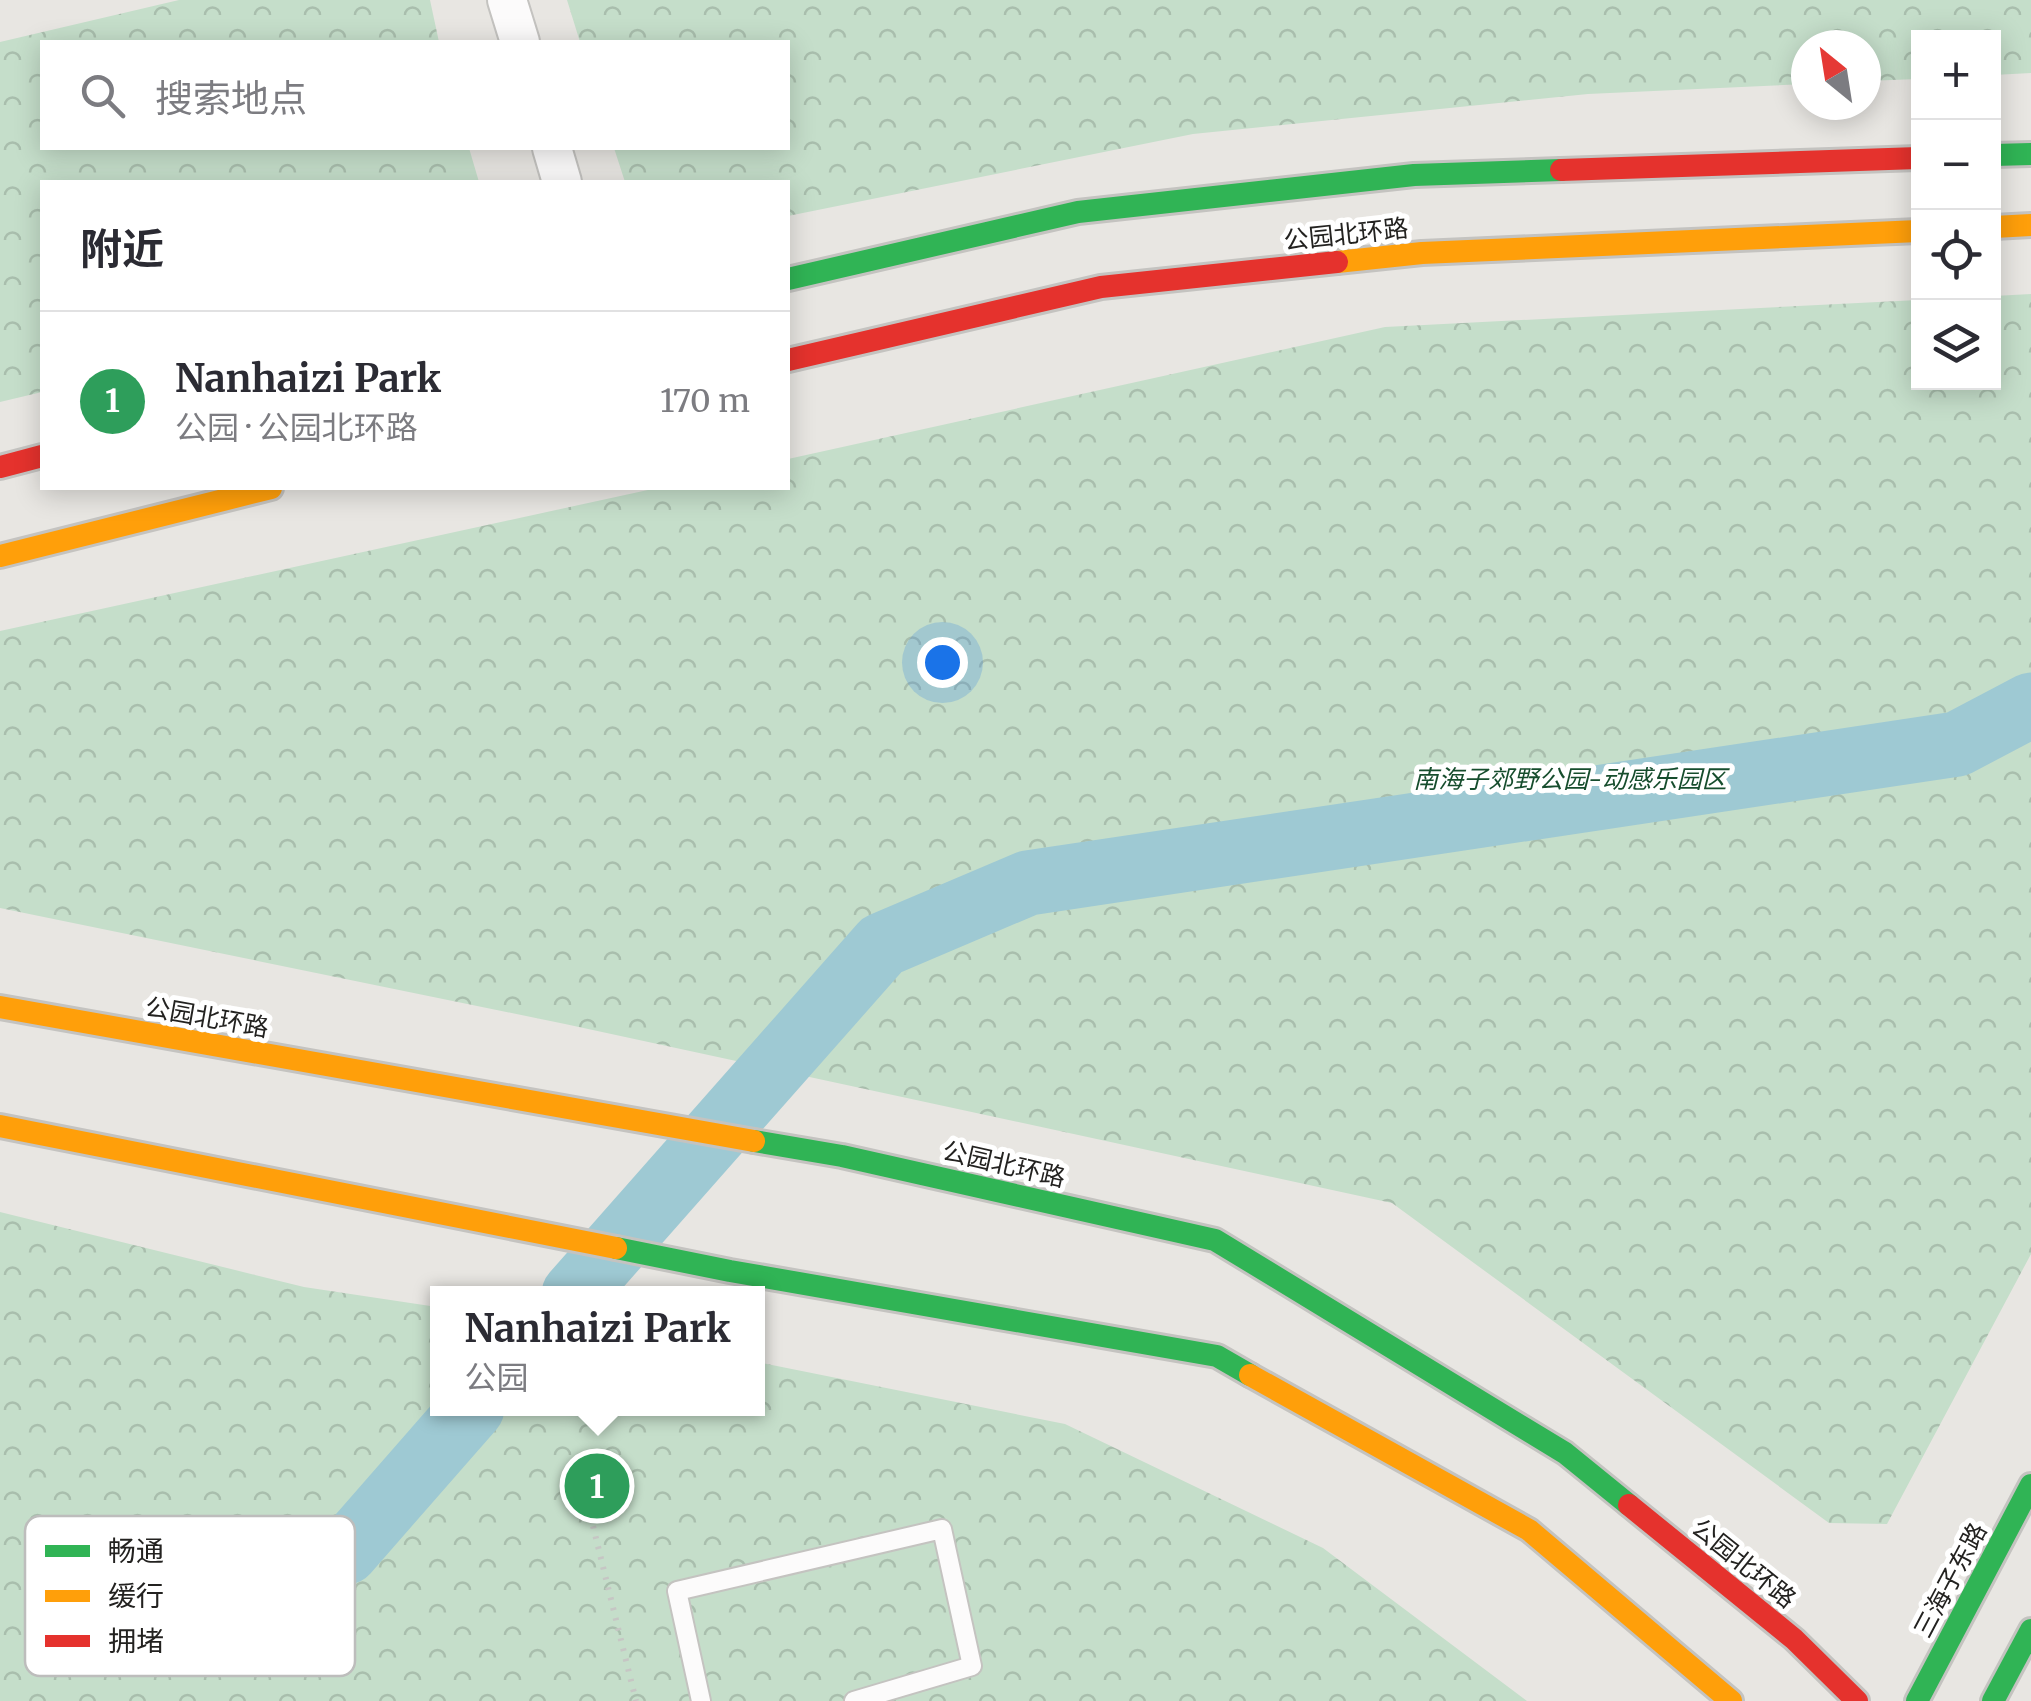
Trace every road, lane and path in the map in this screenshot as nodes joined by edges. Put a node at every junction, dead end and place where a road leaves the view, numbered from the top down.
1 (508, 0) edge
2 (519, 40) edge
3 (553, 150) edge
4 (2031, 154) edge
5 (2001, 155) edge
6 (1911, 158) edge
7 (561, 180) edge
8 (2031, 225) edge
9 (2001, 227) edge
10 (1911, 230) edge
11 (790, 279) edge
12 (790, 360) edge
13 (40, 456) edge
14 (0, 466) edge
15 (263, 490) edge
16 (0, 556) edge
17 (0, 1008) edge
18 (0, 1126) edge
19 (578, 1465) dead end
20 (2031, 1485) edge
21 (2031, 1630) edge
22 (636, 1701) edge
23 (701, 1701) edge
24 (854, 1701) edge
25 (1731, 1701) edge
26 (1857, 1701) edge
27 (1918, 1701) edge
28 (1993, 1701) edge

1 - 2 street
3 - 7 street
4 - 5 street
6 - 11 street, 公园北环路
8 - 9 street
10 - 12 street, 公园北环路
13 - 14 street
15 - 16 street
17 - 26 street, 公园北环路
18 - 25 street
19 - 22 path
20 - 27 street, 三海子东路
21 - 28 street
23 - 24 lane

